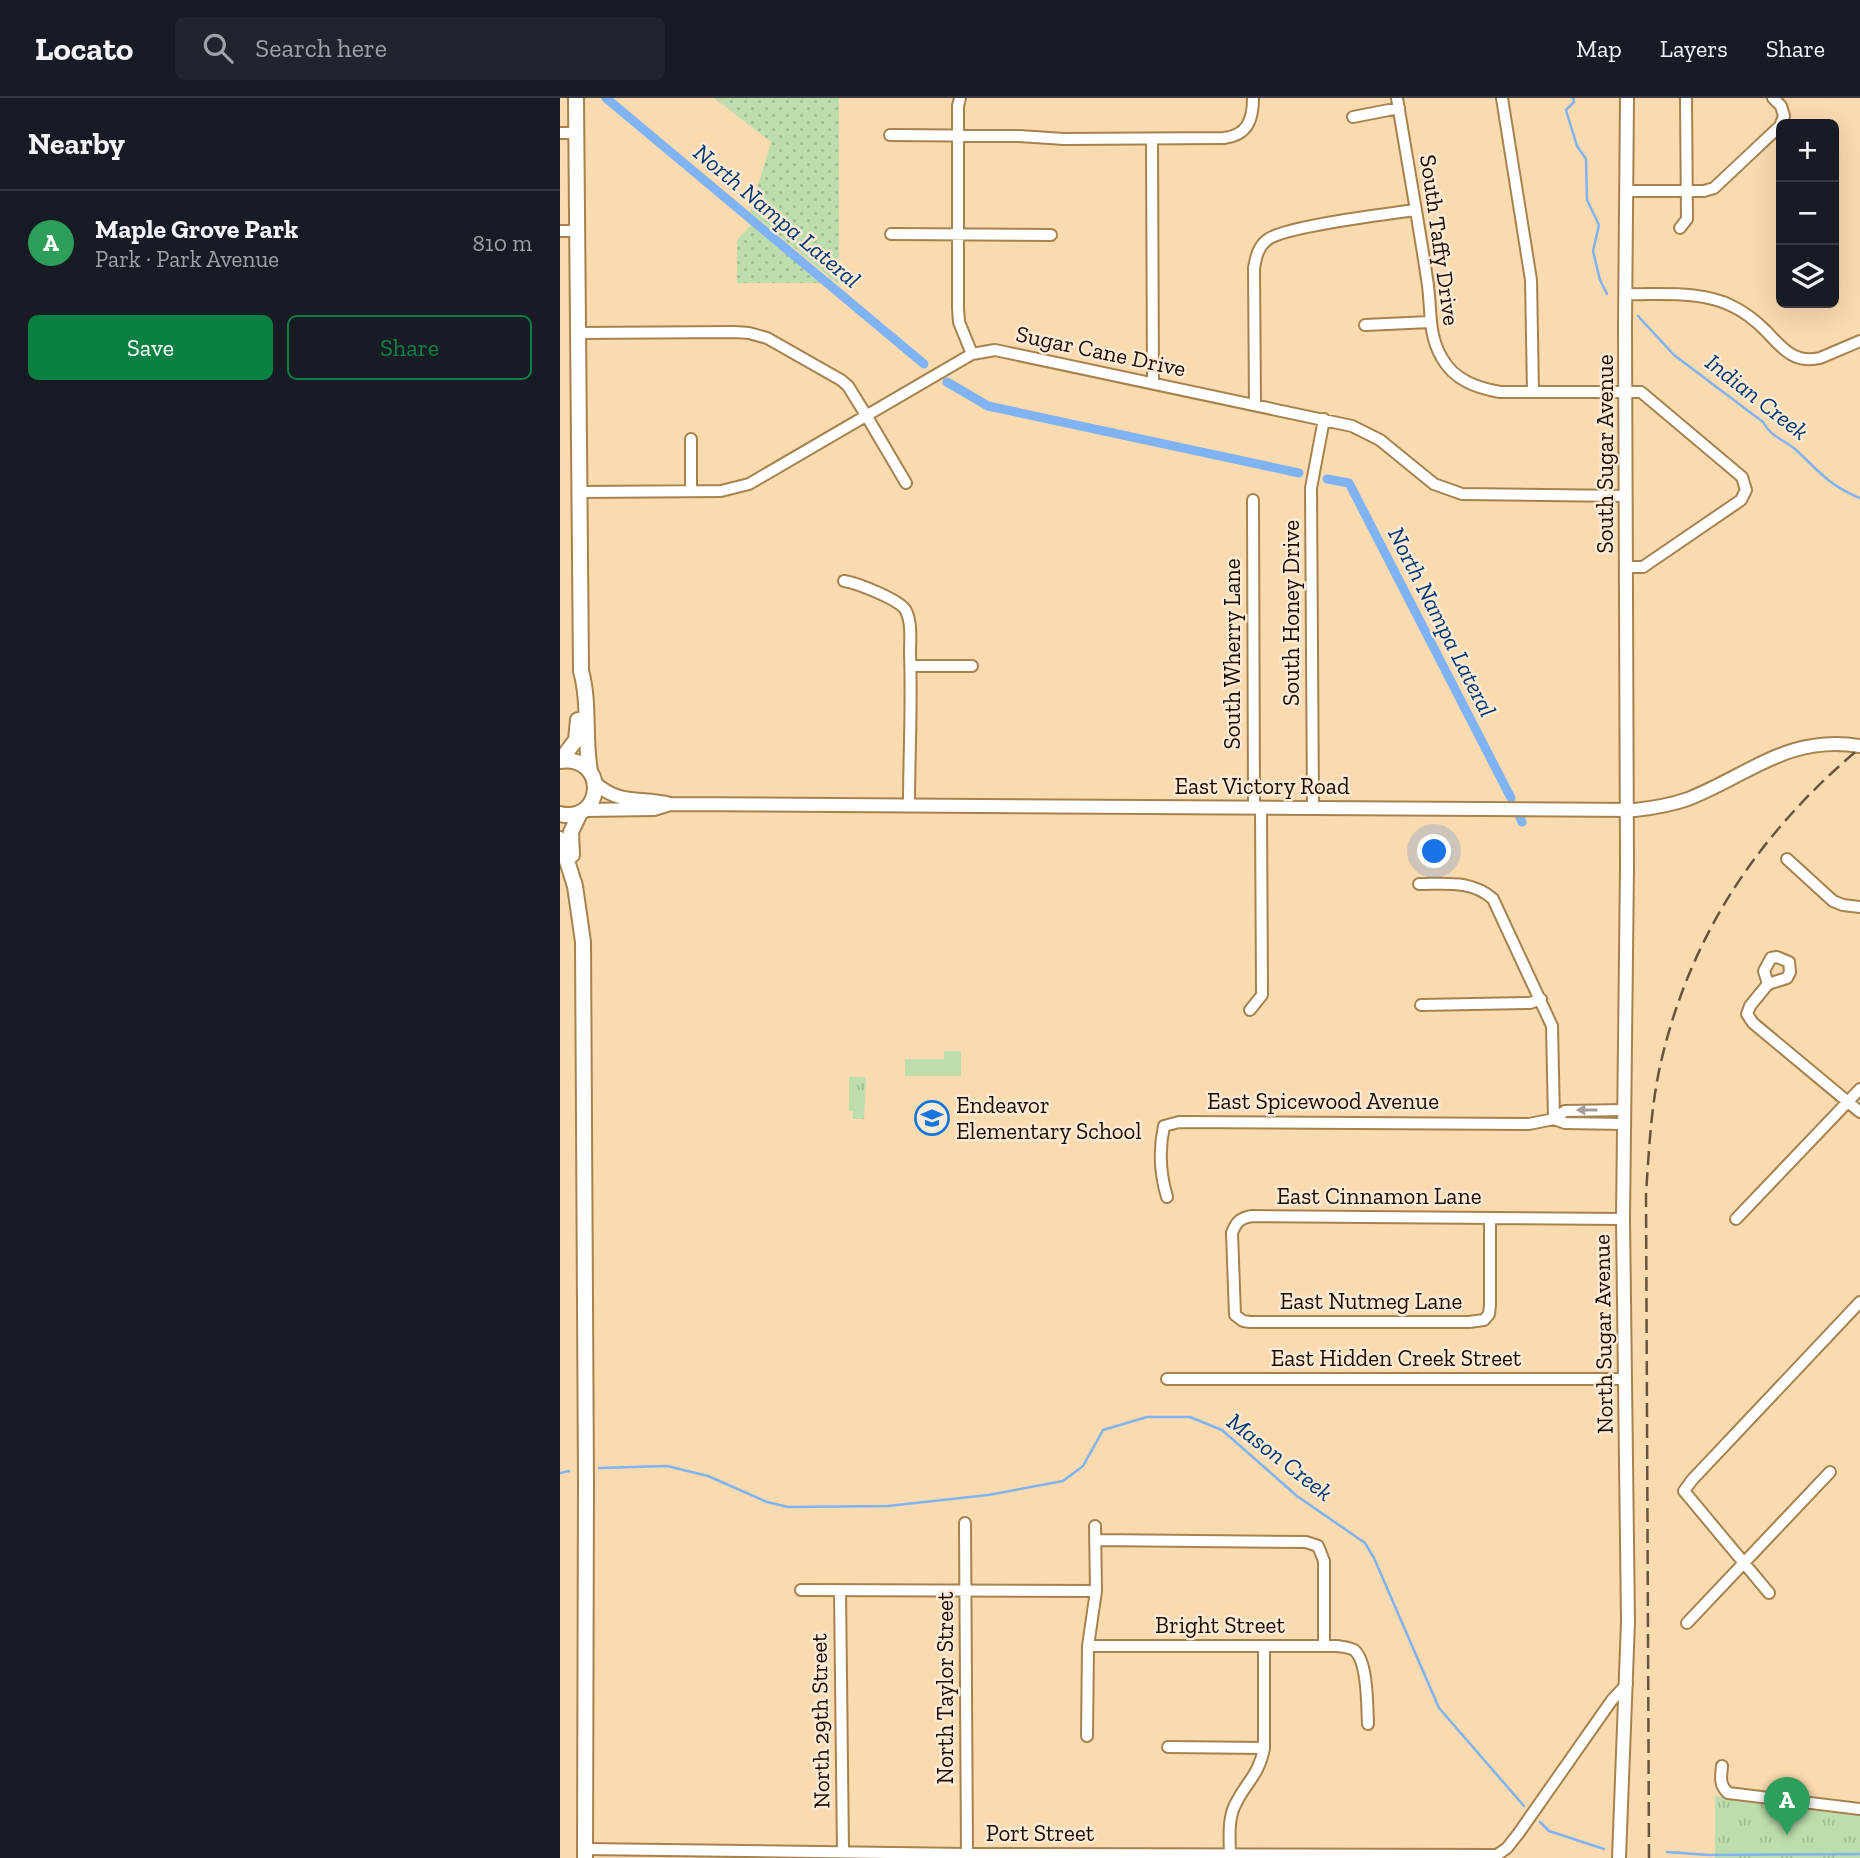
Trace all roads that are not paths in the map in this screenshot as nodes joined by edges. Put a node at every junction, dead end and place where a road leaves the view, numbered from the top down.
1 (576, 98) edge
2 (960, 98) edge
3 (1253, 98) edge
4 (1502, 98) edge
5 (1628, 98) edge
6 (1686, 98) edge
7 (1773, 98) edge
8 (1398, 103) edge
9 (1353, 117) dead end
10 (560, 133) edge
11 (576, 133) junction
12 (890, 135) dead end
13 (958, 135) junction
14 (1152, 139) junction
15 (1628, 191) junction
16 (1687, 191) junction
17 (1415, 210) junction
18 (1680, 228) dead end
19 (560, 231) edge
20 (577, 231) junction
21 (891, 234) dead end
22 (958, 234) junction
23 (1051, 235) dead end
24 (1626, 294) junction
25 (1430, 322) junction
26 (1365, 325) dead end
27 (578, 333) junction
28 (1860, 341) edge
29 (972, 354) junction
30 (1153, 383) junction
31 (1534, 392) junction
32 (1626, 392) junction
33 (1255, 405) junction
34 (866, 415) junction
35 (1324, 419) junction
36 (691, 439) dead end
37 (906, 483) dead end
38 (691, 491) junction
39 (580, 492) junction
40 (1626, 496) junction
41 (1253, 500) dead end
42 (1627, 567) junction
43 (844, 580) dead end
44 (911, 666) junction
45 (972, 666) dead end
46 (581, 671) junction
47 (1860, 746) edge
48 (560, 761) edge
49 (592, 777) junction
50 (670, 804) junction
51 (909, 806) junction
52 (1258, 807) junction
53 (1313, 807) junction
54 (1627, 810) junction
55 (582, 811) junction
56 (560, 814) edge
57 (560, 839) edge
58 (1787, 859) dead end
59 (1419, 884) dead end
60 (1860, 907) edge
61 (583, 942) junction
62 (1768, 984) dead end
63 (1541, 999) junction
64 (1422, 1005) dead end
65 (1251, 1010) dead end
66 (1860, 1089) edge
67 (1849, 1101) junction
68 (1623, 1110) junction
69 (1860, 1112) edge
70 (1554, 1119) junction
71 (1623, 1124) junction
72 (1167, 1198) dead end
73 (1490, 1218) junction
74 (1623, 1219) junction
75 (1736, 1219) dead end
76 (1860, 1303) edge
77 (1238, 1319) joint
78 (1167, 1379) dead end
79 (1625, 1379) junction
80 (1829, 1472) dead end
81 (965, 1522) dead end
82 (1095, 1526) dead end
83 (1095, 1540) junction
84 (1744, 1562) junction
85 (801, 1590) dead end
86 (840, 1590) junction
87 (966, 1591) junction
88 (1096, 1591) junction
89 (1769, 1593) dead end
90 (1687, 1623) dead end
91 (1088, 1646) junction
92 (1264, 1646) junction
93 (1324, 1646) junction
94 (1626, 1684) junction
95 (1368, 1724) dead end
96 (1087, 1736) dead end
97 (1168, 1747) dead end
98 (1264, 1748) junction
99 (1722, 1766) dead end
100 (1860, 1809) edge
101 (843, 1852) junction
102 (585, 1854) edge
103 (967, 1854) junction
104 (1108, 1856) edge
105 (1230, 1856) edge
106 (1369, 1856) edge
107 (1497, 1857) edge
108 (1619, 1858) edge

1 - 11 main road
2 - 13 street
3 - 14 street
4 - 31 street
5 - 15 street, South Sugar Avenue
6 - 16 street
7 - 16 street
8 - 9 street
8 - 17 street, South Taffy Drive
10 - 11 street
11 - 20 main road
12 - 13 street
13 - 14 street
13 - 22 street
14 - 30 street
15 - 16 street
15 - 24 street, South Sugar Avenue
16 - 18 street
17 - 25 street, South Taffy Drive
17 - 33 street
19 - 20 street
20 - 27 main road
21 - 22 street
22 - 23 street
22 - 29 street
24 - 28 street
24 - 32 street, South Sugar Avenue
25 - 26 street
25 - 31 street, South Taffy Drive
27 - 34 street
27 - 39 main road
29 - 30 street, Sugar Cane Drive
29 - 34 street, Sugar Cane Drive
30 - 33 street, Sugar Cane Drive
31 - 32 street, South Taffy Drive
32 - 40 street, South Sugar Avenue
32 - 42 street
33 - 35 street, Sugar Cane Drive
34 - 37 street
34 - 38 street, Sugar Cane Drive
35 - 40 street, Sugar Cane Drive
35 - 53 street, South Honey Drive
36 - 38 street
38 - 39 street, Sugar Cane Drive
39 - 46 main road
40 - 42 street, South Sugar Avenue
41 - 52 street, South Wherry Lane
42 - 54 street, South Sugar Avenue
43 - 44 street
44 - 45 street
44 - 51 street
46 - 48 main road
46 - 49 main road
47 - 54 street, East Victory Road
48 - 49 main road
49 - 50 street, East Victory Road
49 - 55 main road
50 - 51 street, East Victory Road
50 - 55 street, East Victory Road
51 - 52 street, East Victory Road
52 - 53 street, East Victory Road
52 - 65 street, South Wherry Lane
53 - 54 street, East Victory Road
54 - 68 street, North Sugar Avenue
55 - 56 main road
55 - 61 main road
57 - 61 main road
58 - 60 street
59 - 63 street
61 - 102 main road
62 - 67 street
63 - 64 street
63 - 70 street
66 - 67 street
67 - 69 street
67 - 75 street
68 -> 70 street, East Spicewood Avenue
68 - 71 street, North Sugar Avenue
70 - 71 street, East Spicewood Avenue
70 - 72 street, East Spicewood Avenue
71 - 74 street, North Sugar Avenue
73 - 74 street, East Cinnamon Lane
73 - 77 street, East Nutmeg Lane
73 - 77 street, East Cinnamon Lane
74 - 79 street, North Sugar Avenue
76 - 84 street
78 - 79 street, East Hidden Creek Street
79 - 94 street, North Sugar Avenue
80 - 84 street
81 - 87 street, North Taylor Street
82 - 83 street
83 - 88 street
83 - 93 street
84 - 89 street
84 - 90 street
85 - 86 street
86 - 87 street
86 - 101 street, North 29th Street
87 - 88 street
87 - 103 street, North Taylor Street
88 - 91 street
91 - 92 street, Bright Street
91 - 96 street
92 - 93 street, Bright Street
92 - 98 street
93 - 95 street, Bright Street
94 - 107 street
94 - 108 street, North Sugar Avenue
97 - 98 street
98 - 105 street
99 - 100 street
101 - 102 street, Port Street
101 - 103 street, Port Street
103 - 104 street, Port Street
104 - 105 street, Port Street
105 - 106 street, Port Street
106 - 107 street, Port Street

